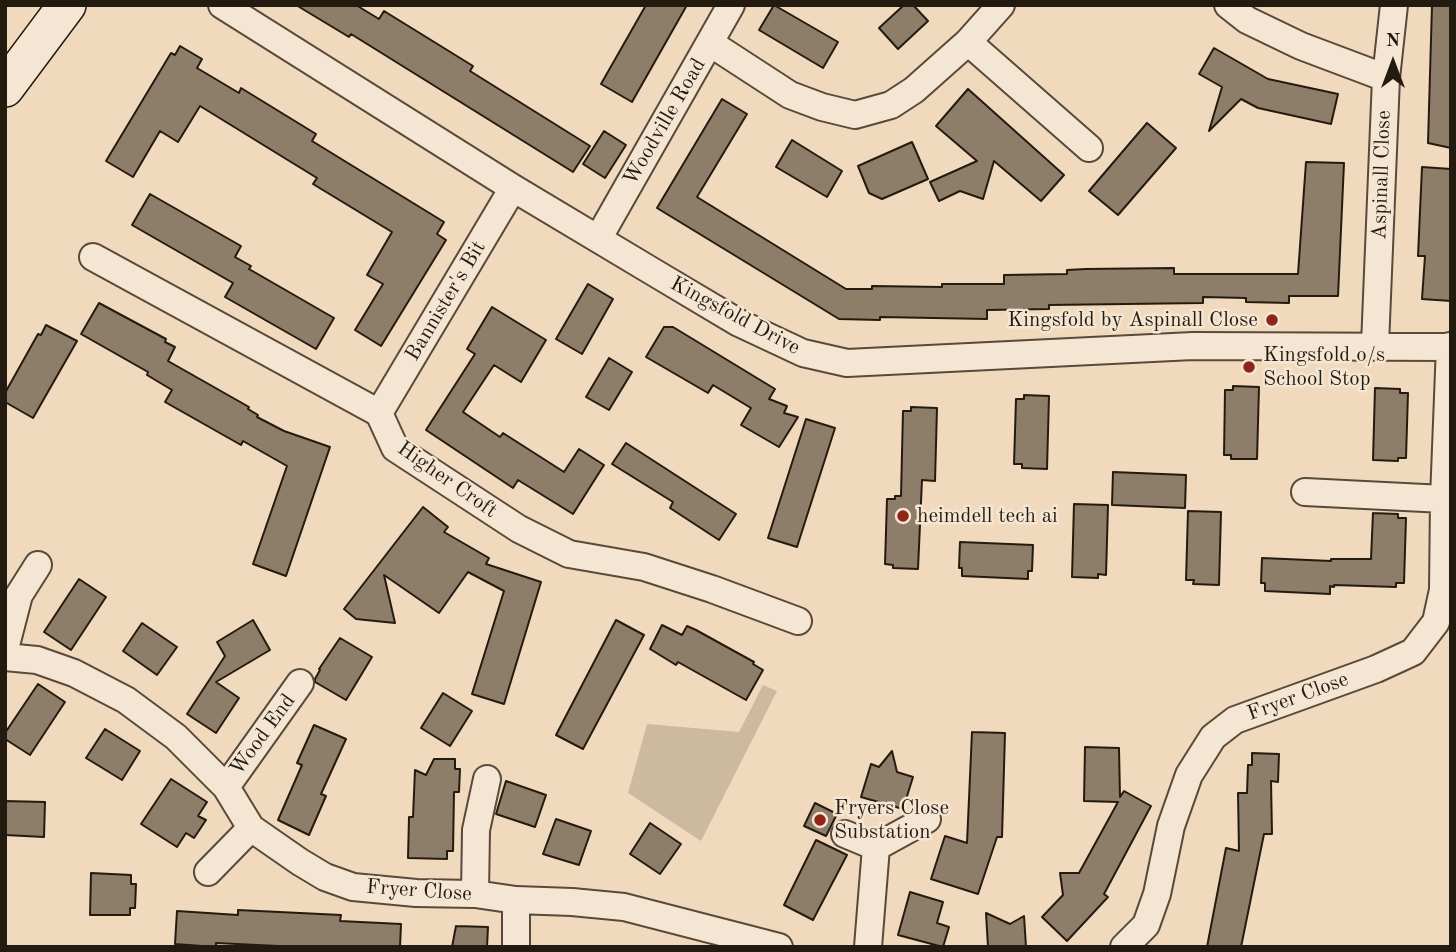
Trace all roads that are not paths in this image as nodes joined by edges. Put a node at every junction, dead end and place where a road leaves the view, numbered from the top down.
1 (67, 5) edge
2 (222, 5) edge
3 (731, 5) edge
4 (1001, 5) edge
5 (1228, 5) edge
6 (1394, 5) edge
7 (968, 42) junction
8 (710, 43) junction
9 (1386, 78) junction
10 (5, 88) edge
11 (1089, 148) dead end
12 (513, 188) junction
13 (598, 239) junction
14 (93, 257) dead end
15 (1375, 345) junction
16 (1450, 346) edge
17 (379, 413) junction
18 (1306, 492) dead end
19 (1444, 499) junction
20 (38, 565) dead end
21 (1447, 591) edge
22 (798, 621) dead end
23 (5, 649) edge
24 (5, 657) edge
25 (300, 683) dead end
26 (487, 779) dead end
27 (226, 787) junction
28 (927, 819) dead end
29 (251, 828) junction
30 (845, 834) dead end
31 (876, 847) junction
32 (208, 872) dead end
33 (475, 894) junction
34 (516, 900) junction
35 (516, 947) edge
36 (779, 947) edge
37 (868, 947) edge
38 (1124, 947) edge

1 - 10 street
2 - 12 street, Kingsfold Drive
3 - 8 street, Woodville Road
4 - 7 street
5 - 9 street
6 - 9 street, Aspinall Close
7 - 8 street
7 - 11 street
8 - 13 street, Woodville Road
9 - 15 street, Aspinall Close
12 - 13 street, Kingsfold Drive
12 - 17 street, Bannister's Bit
13 - 15 street, Kingsfold Drive
14 - 17 street
15 - 16 street, Kingsfold Drive
16 - 19 street, Fryer Close
17 - 22 street, Higher Croft
18 - 19 street
19 - 21 street, Fryer Close
20 - 23 street
21 - 38 street, Fryer Close
24 - 27 street, Fryer Close
25 - 27 street, Wood End
26 - 33 street
27 - 29 street, Fryer Close
28 - 31 street
29 - 32 street
29 - 33 street, Fryer Close
30 - 31 street
31 - 37 street
33 - 34 street, Fryer Close
34 - 35 street
34 - 36 street, Fryer Close

